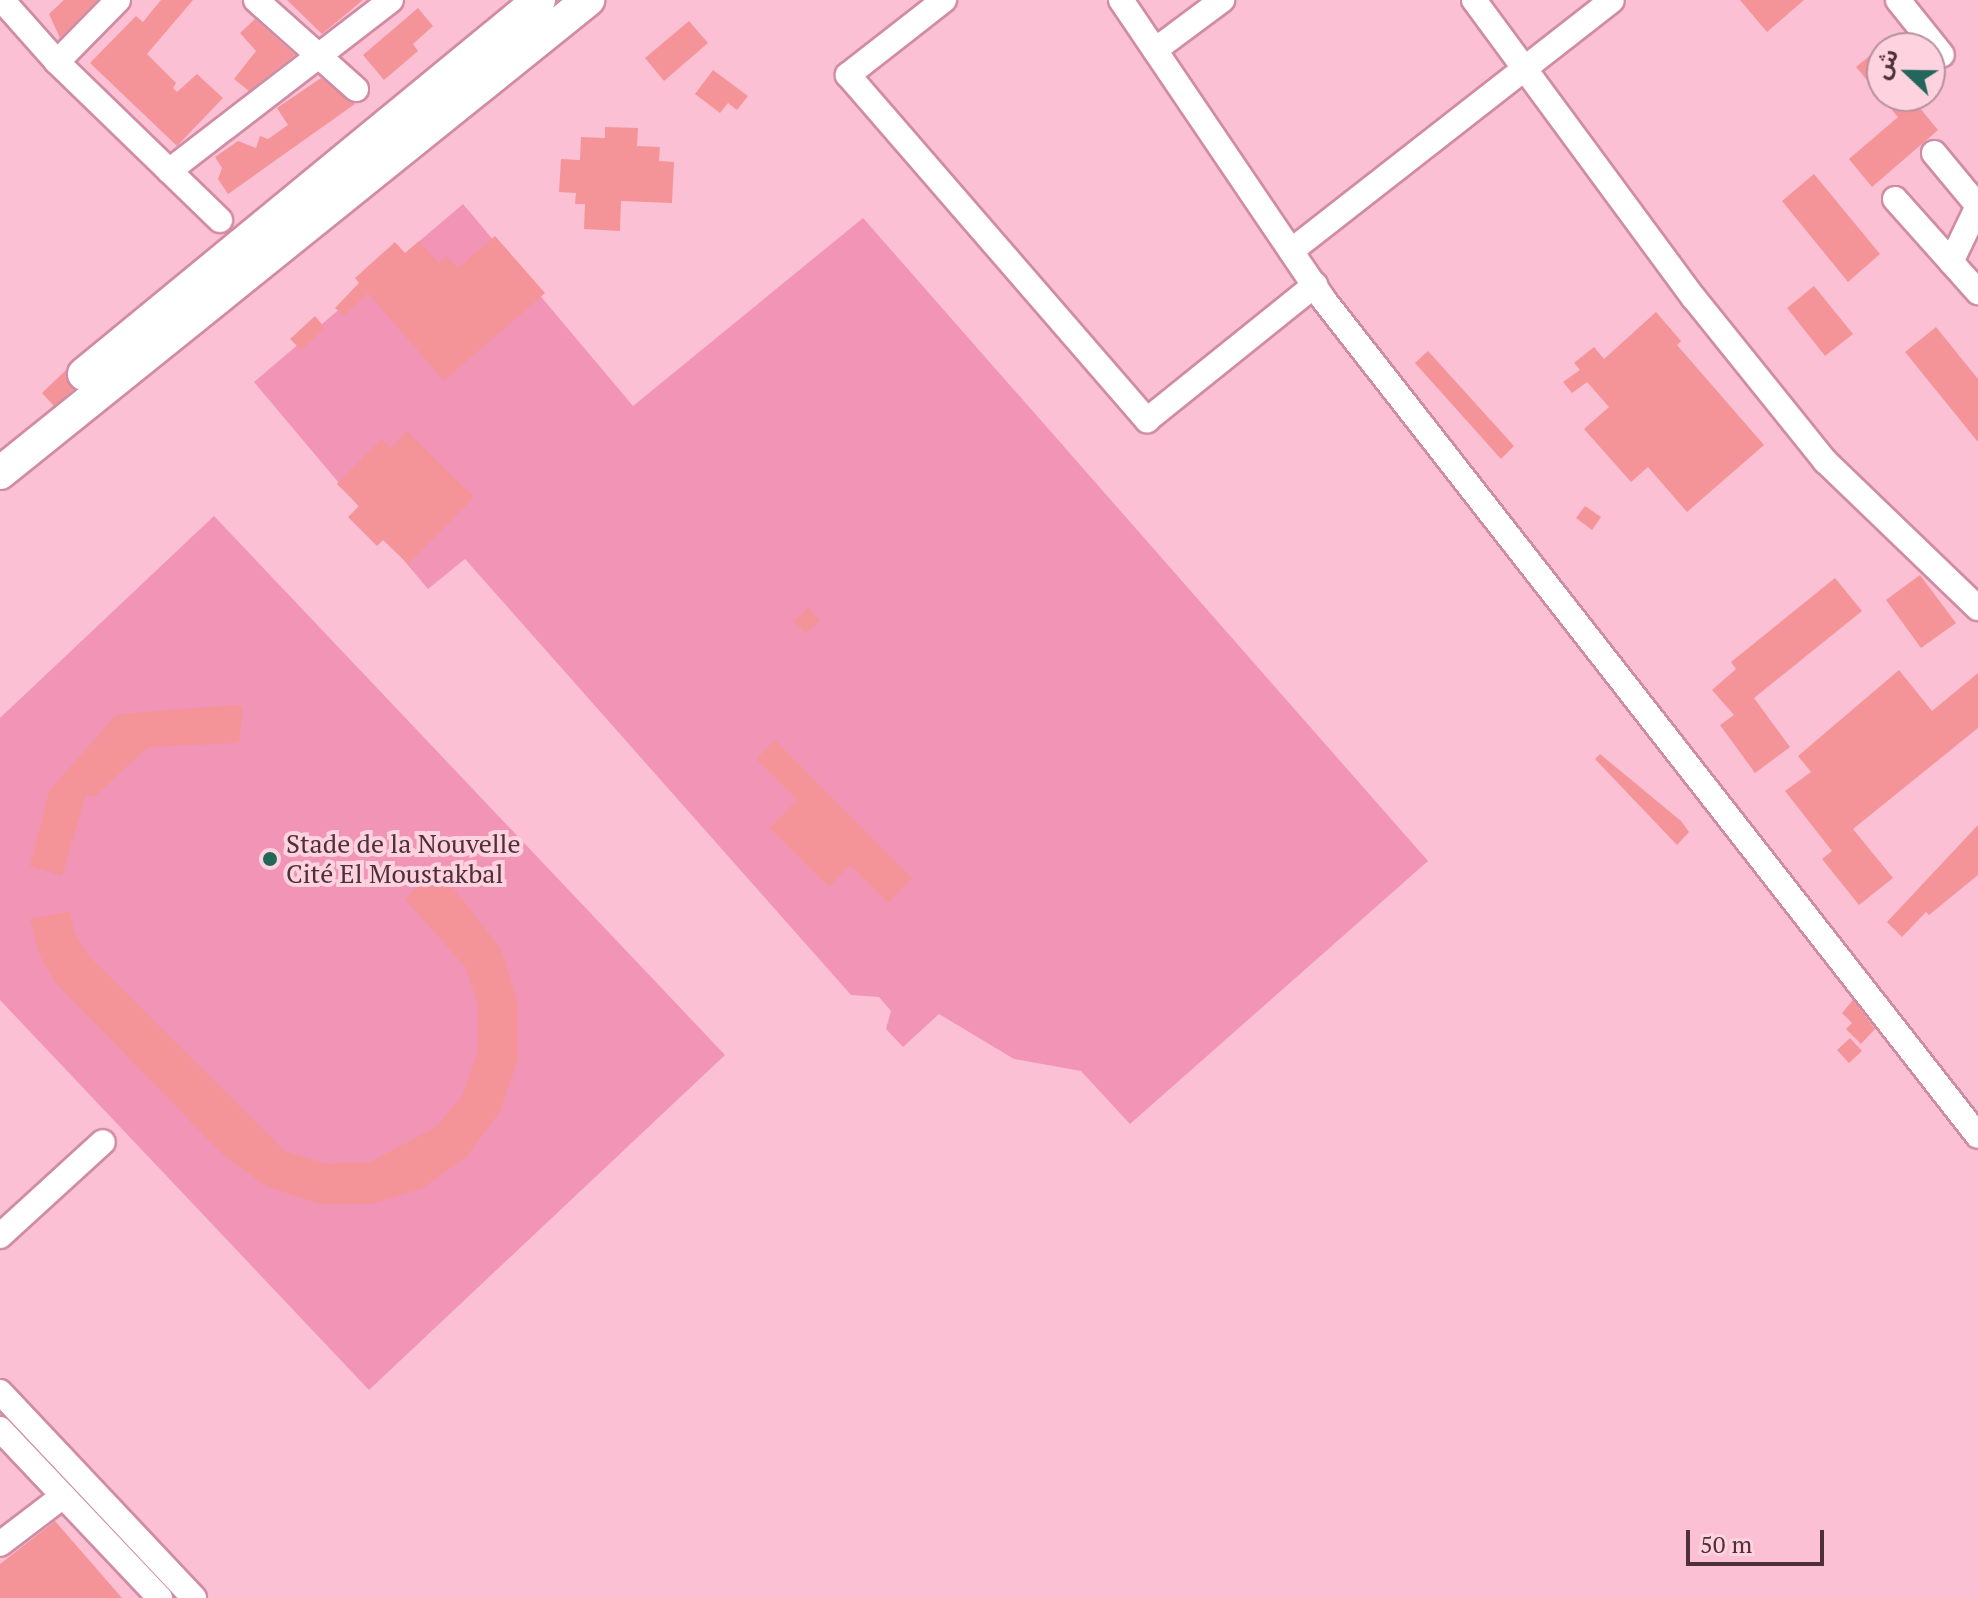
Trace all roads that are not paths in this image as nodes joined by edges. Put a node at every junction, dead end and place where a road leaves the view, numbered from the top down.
1 (2, 0) edge
2 (118, 0) edge
3 (256, 0) edge
4 (391, 0) edge
5 (539, 0) edge
6 (588, 0) edge
7 (944, 0) edge
8 (1121, 0) edge
9 (1222, 0) edge
10 (1474, 0) edge
11 (1612, 0) edge
12 (1898, 0) edge
13 (1924, 32) edge
14 (1155, 50) junction
15 (319, 55) junction
16 (57, 62) junction
17 (1526, 67) junction
18 (356, 89) dead end
19 (1934, 153) dead end
20 (169, 171) junction
21 (1895, 199) dead end
22 (1978, 206) edge
23 (220, 220) dead end
24 (1291, 251) junction
25 (1951, 262) junction
26 (1315, 285) junction
27 (1978, 292) edge
28 (180, 308) junction
29 (50, 416) junction
30 (0, 448) edge
31 (0, 473) edge
32 (1978, 608) edge
33 (1978, 1136) edge
34 (103, 1142) dead end
35 (0, 1236) edge
36 (0, 1392) edge
37 (0, 1429) edge
38 (63, 1496) junction
39 (0, 1544) edge
40 (160, 1598) edge
41 (194, 1598) edge

1 - 16 street
2 - 16 street
3 - 15 street
4 - 15 street
5 - 28 main road
6 - 28 main road
7 - 26 street
8 - 14 street
9 - 14 street
10 - 17 street
11 - 17 street
12 - 13 street
14 - 24 street
15 - 18 street
15 - 20 street
16 - 20 street
17 - 24 street
17 - 32 street
19 - 22 street
20 - 23 street
21 - 25 street
22 - 25 street
24 - 26 street
25 - 27 street
26 - 33 street
28 - 29 main road
29 - 30 main road
29 - 31 main road
34 - 35 street
36 - 41 street
37 - 38 street
38 - 39 street
38 - 40 street

